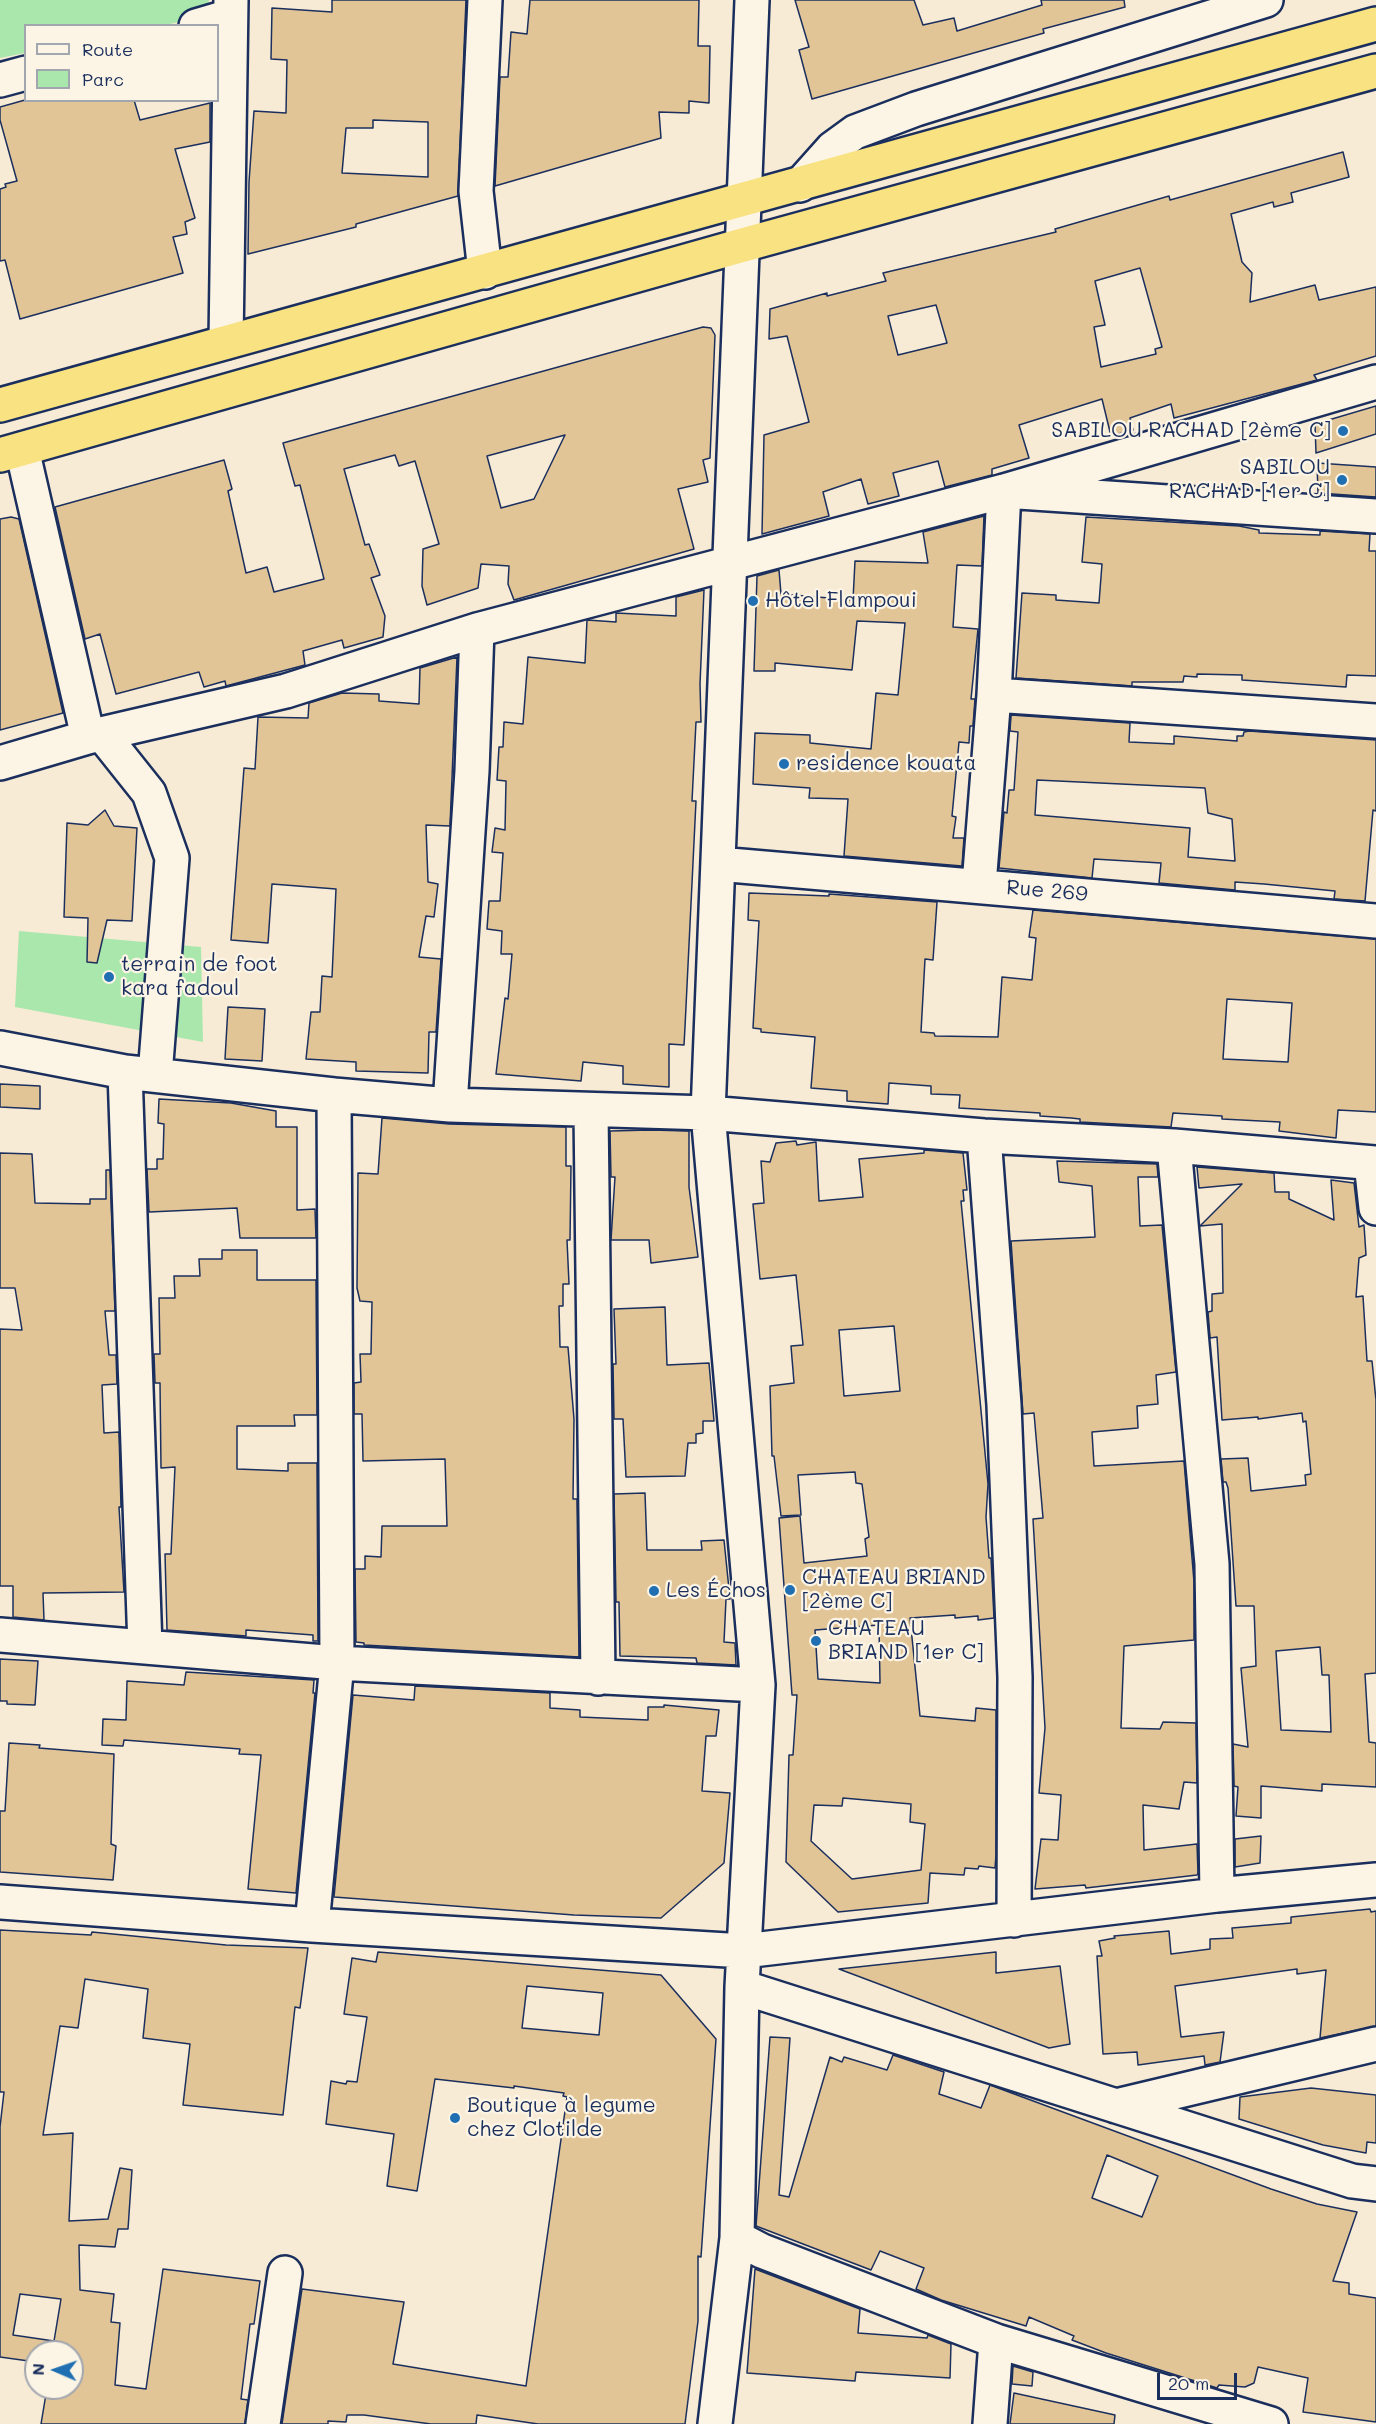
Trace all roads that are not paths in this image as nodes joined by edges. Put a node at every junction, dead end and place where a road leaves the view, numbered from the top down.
1 (485, 0) edge
2 (752, 0) edge
3 (1266, 0) edge
4 (231, 8) edge
5 (200, 24) edge
6 (1376, 24) edge
7 (1376, 71) edge
8 (24, 74) edge
9 (0, 80) edge
10 (800, 185) junction
11 (745, 201) junction
12 (743, 245) junction
13 (485, 272) junction
14 (226, 342) junction
15 (1376, 382) edge
16 (0, 405) edge
17 (11, 452) edge
18 (1004, 491) junction
19 (1376, 516) edge
20 (730, 564) junction
21 (477, 630) junction
22 (994, 695) junction
23 (1376, 721) edge
24 (95, 736) junction
25 (0, 763) edge
26 (718, 864) junction
27 (979, 885) junction
28 (1376, 921) edge
29 (0, 1048) edge
30 (140, 1074) junction
31 (334, 1095) junction
32 (450, 1105) junction
33 (591, 1111) junction
34 (708, 1113) junction
35 (984, 1136) junction
36 (1174, 1146) junction
37 (1373, 1163) edge
38 (1376, 1208) edge
39 (0, 1635) edge
40 (145, 1647) junction
41 (337, 1663) junction
42 (598, 1678) junction
43 (758, 1685) junction
44 (1376, 1880) edge
45 (1217, 1895) junction
46 (0, 1902) edge
47 (1014, 1920) junction
48 (312, 1925) junction
49 (744, 1952) junction
50 (742, 1987) junction
51 (1376, 2044) edge
52 (1116, 2106) junction
53 (1376, 2184) edge
54 (737, 2238) junction
55 (285, 2273) dead end
56 (996, 2341) junction
57 (263, 2424) edge
58 (716, 2424) edge
59 (990, 2424) edge
60 (1271, 2424) edge

1 - 13 street
2 - 11 street
3 - 10 street
4 - 5 street
4 - 14 street
6 - 10 highway
7 - 12 highway
8 - 9 street
10 - 11 highway
11 - 12 street
11 - 13 highway
12 - 17 highway
12 - 20 street
13 - 14 highway
14 - 16 highway
15 - 18 street
17 - 24 street
18 - 19 street
18 - 20 street
18 - 22 street
20 - 21 street
20 - 26 street
21 - 24 street
21 - 32 street
22 - 23 street
22 - 27 street
24 - 25 street
24 - 30 street
26 - 27 street, Rue 269
26 - 34 street
27 - 28 street, Rue 269
29 - 30 street
30 - 31 street
30 - 40 street
31 - 32 street
31 - 41 street
32 - 33 street
33 - 34 street
33 - 42 street
34 - 35 street
34 - 43 street
35 - 36 street
35 - 47 street
36 - 37 street
36 - 45 street
37 - 38 street
39 - 40 street
40 - 41 street
41 - 42 street
41 - 48 street
42 - 43 street
43 - 49 street
44 - 45 street
45 - 47 street
46 - 48 street
47 - 49 street
48 - 49 street
49 - 50 street
50 - 52 street
50 - 54 street
51 - 52 street
52 - 53 street
54 - 56 street
54 - 58 street
55 - 57 street
56 - 59 street
56 - 60 street

